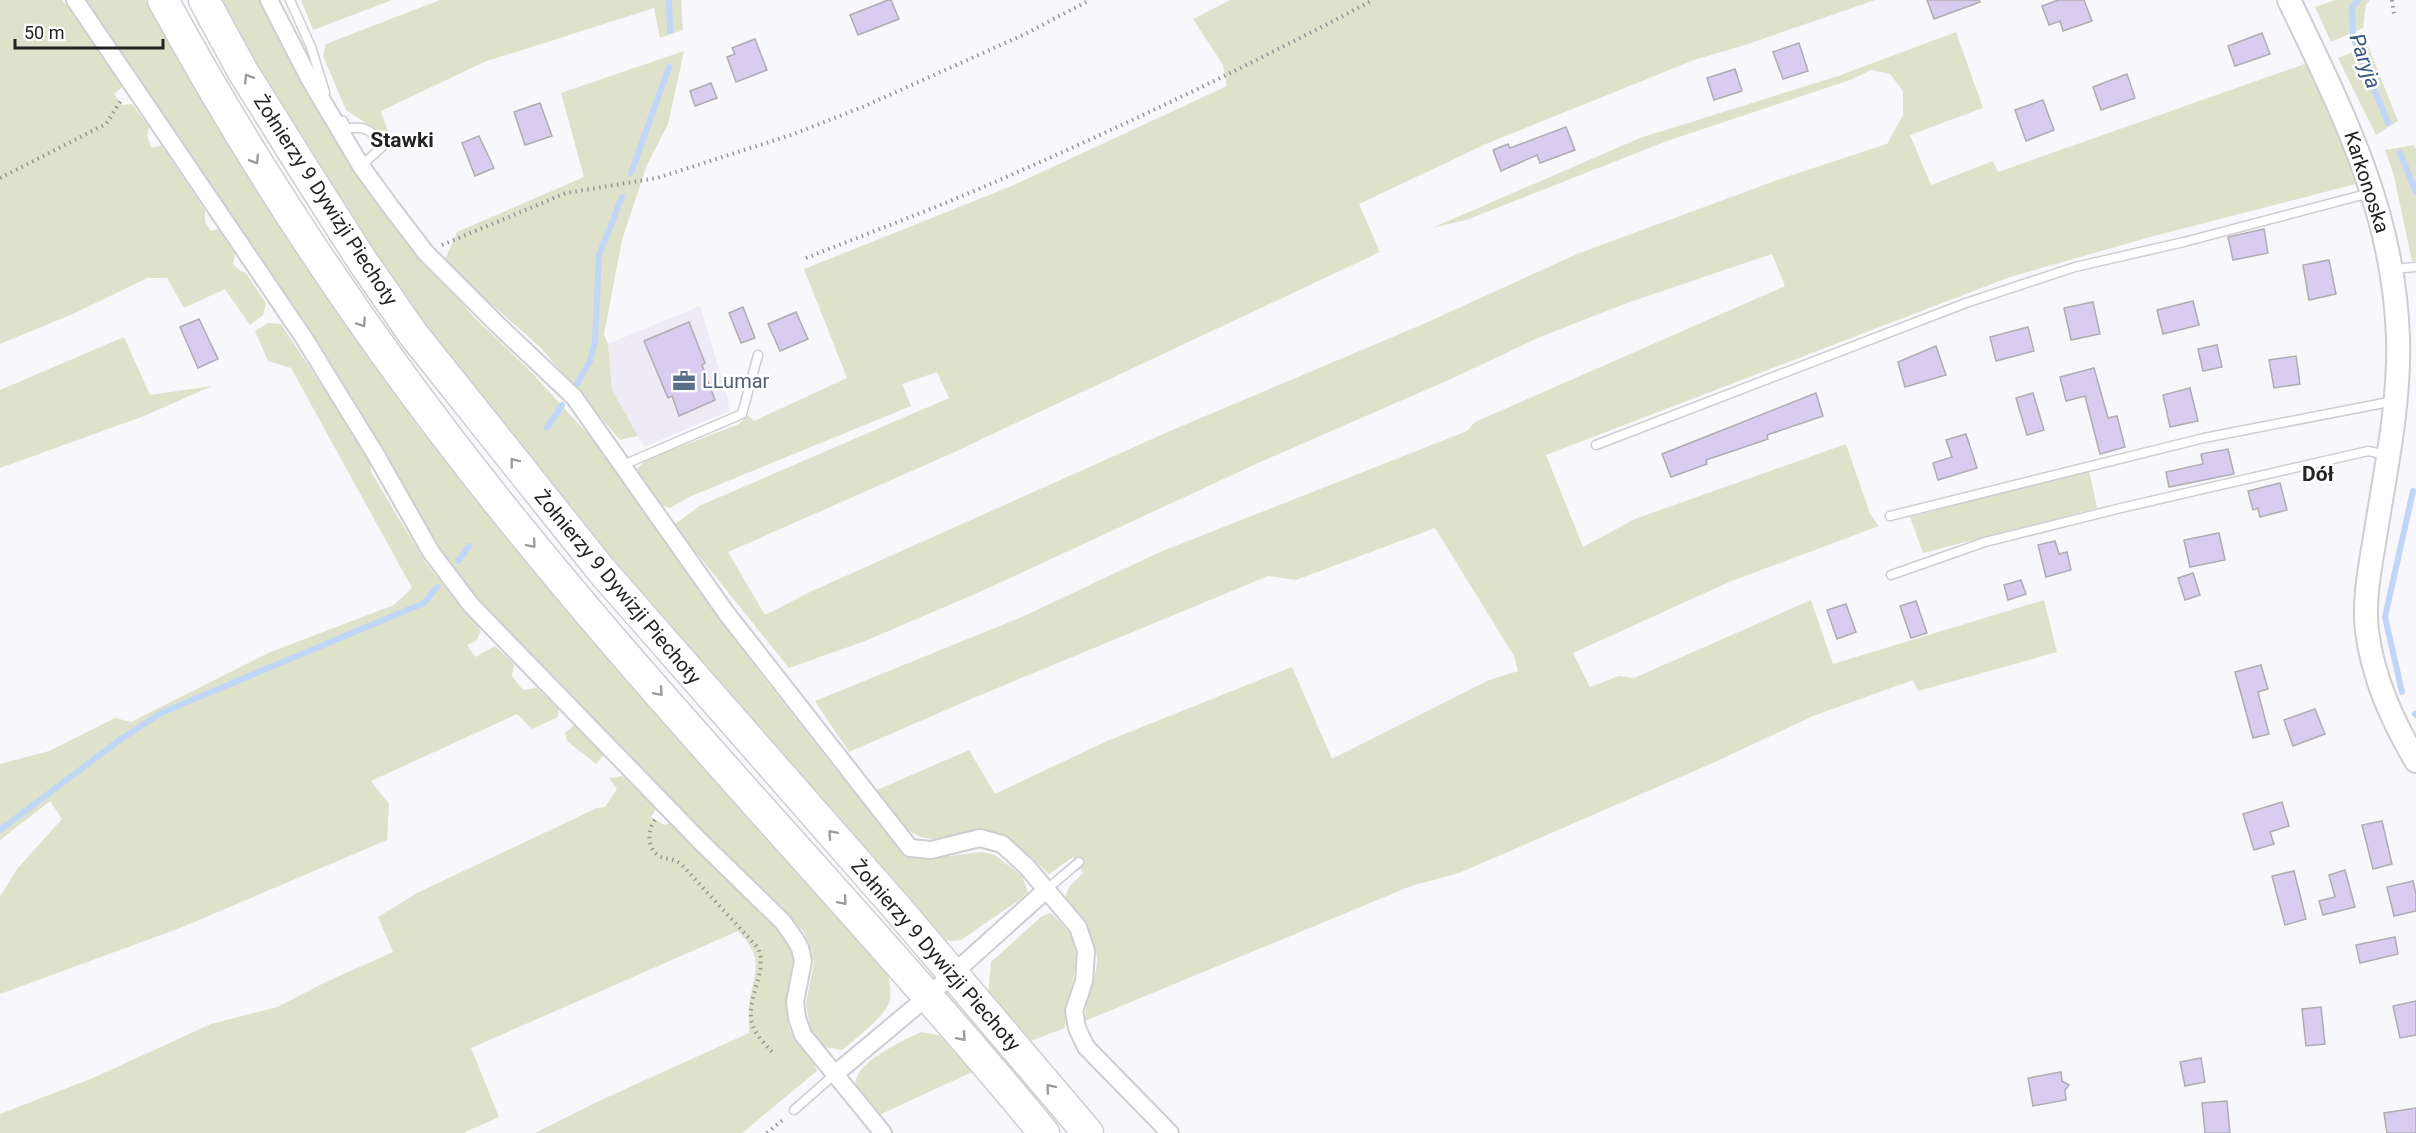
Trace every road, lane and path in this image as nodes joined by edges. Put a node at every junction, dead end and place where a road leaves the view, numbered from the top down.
1 (75, 0) edge
2 (163, 0) edge
3 (204, 0) edge
4 (268, 0) edge
5 (290, 0) edge
6 (1090, 0) edge
7 (1373, 0) edge
8 (2289, 0) edge
9 (2392, 0) edge
10 (2394, 14) dead end
11 (135, 90) junction
12 (361, 166) junction
13 (0, 178) edge
14 (2373, 192) junction
15 (426, 253) junction
16 (806, 258) dead end
17 (2416, 267) edge
18 (2391, 269) junction
19 (758, 355) dead end
20 (2395, 401) junction
21 (1596, 446) dead end
22 (2388, 455) junction
23 (623, 465) junction
24 (1890, 516) dead end
25 (1892, 575) dead end
26 (2416, 761) edge
27 (666, 805) junction
28 (1079, 862) dead end
29 (1046, 890) junction
30 (952, 974) junction
31 (927, 998) junction
32 (772, 1052) dead end
33 (835, 1074) junction
34 (794, 1110) joint
35 (767, 1133) edge
36 (883, 1133) edge
37 (1044, 1133) edge
38 (1088, 1133) edge
39 (1170, 1133) edge

1 - 11 street
2 -> 31 highway, Żołnierzy 9 Dywizji Piechoty
30 -> 3 highway, Żołnierzy 9 Dywizji Piechoty
4 - 12 street
5 - 12 lane
6 - 15 path
7 - 16 path
8 - 14 street, Karkonoska
9 - 10 path
11 - 13 path
11 - 27 street
12 - 15 street
14 - 18 street, Karkonoska
14 - 21 lane
15 - 23 street
17 - 18 lane
18 - 20 street, Karkonoska
19 - 23 lane
20 - 22 street, Karkonoska
20 - 24 lane
22 - 25 lane
22 - 26 street, Karkonoska
23 - 29 street
27 - 32 path
27 - 33 street
28 - 29 lane
29 - 30 street
29 - 39 street
30 - 31 street
38 -> 30 highway, Żołnierzy 9 Dywizji Piechoty
31 - 33 street
31 -> 37 highway, Żołnierzy 9 Dywizji Piechoty
33 - 34 lane
33 - 36 street
34 - 35 path

